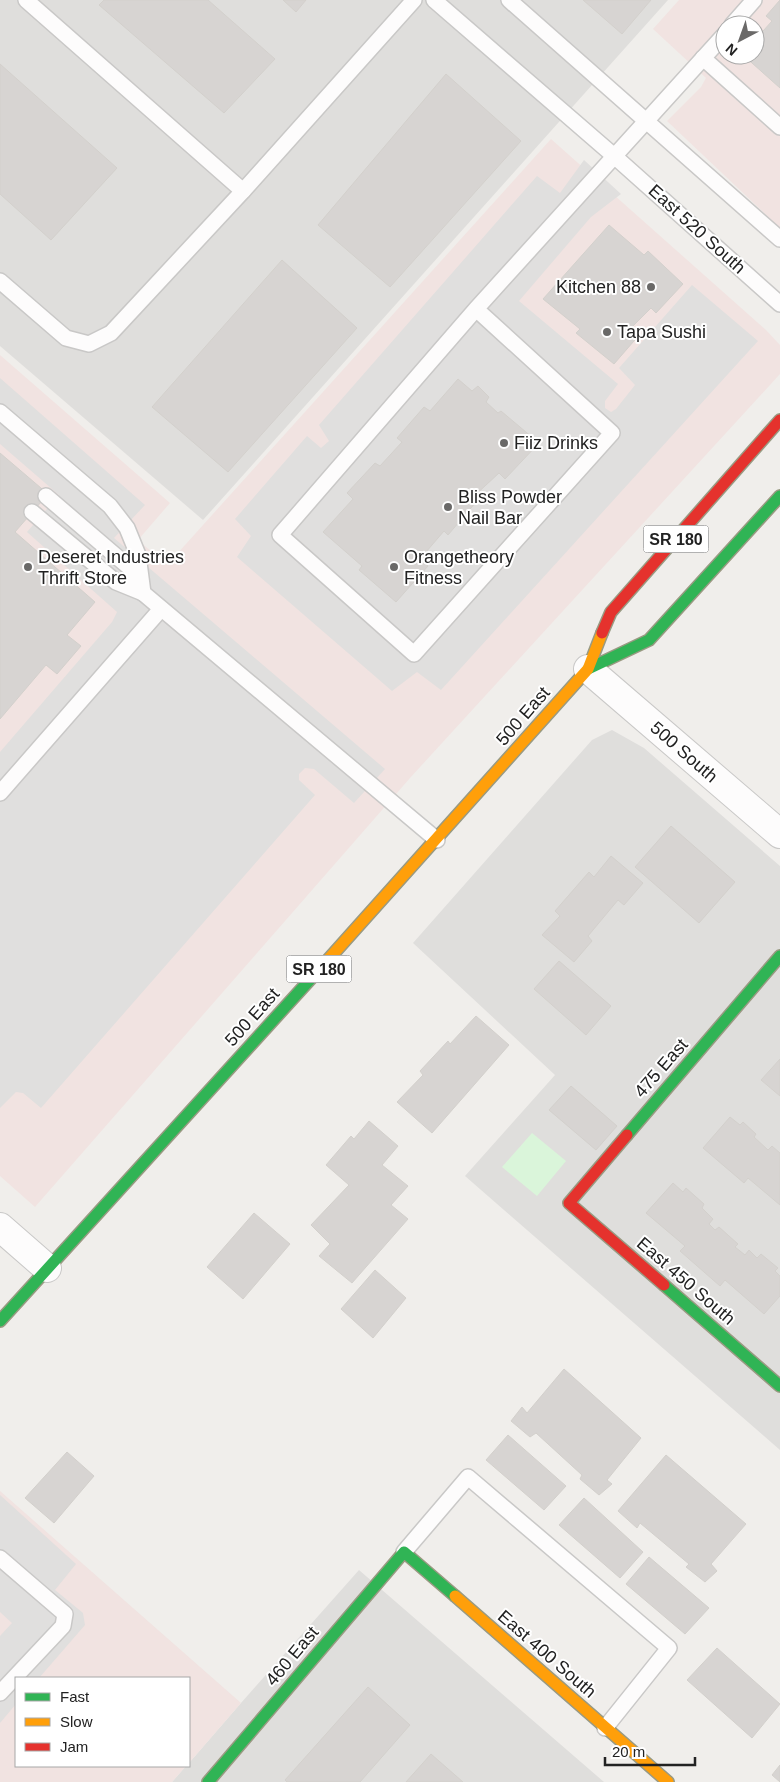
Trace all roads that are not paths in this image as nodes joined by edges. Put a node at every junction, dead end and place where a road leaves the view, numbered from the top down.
1 (26, 0) edge
2 (414, 0) edge
3 (434, 0) edge
4 (509, 0) edge
5 (754, 0) edge
6 (741, 15) edge
7 (715, 45) edge
8 (703, 58) junction
9 (645, 120) junction
10 (780, 127) edge
11 (613, 155) junction
12 (243, 191) junction
13 (780, 239) edge
14 (0, 281) edge
15 (780, 304) edge
16 (476, 309) junction
17 (0, 412) edge
18 (780, 420) edge
19 (46, 496) dead end
20 (780, 496) edge
21 (32, 512) dead end
22 (143, 593) junction
23 (161, 609) junction
24 (588, 669) junction
25 (0, 793) edge
26 (780, 834) edge
27 (437, 840) junction
28 (780, 956) edge
29 (569, 1203) joint
30 (0, 1227) edge
31 (47, 1268) junction
32 (0, 1321) edge
33 (780, 1386) edge
34 (404, 1552) junction
35 (0, 1558) edge
36 (15, 1677) edge
37 (15, 1677) edge
38 (0, 1693) edge
39 (605, 1728) junction
40 (208, 1782) edge
41 (668, 1782) edge

1 - 12 lane
2 - 12 lane
3 - 11 lane, East 520 South
4 - 9 lane
5 - 6 lane
7 - 8 lane
8 - 9 lane
8 - 10 lane
9 - 11 lane
9 - 13 lane
11 - 15 lane, East 520 South
11 - 16 lane
12 - 14 lane
16 - 16 lane
17 - 22 lane
18 - 24 main road, 500 East / SR 180
19 - 22 lane
20 - 24 main road, 500 East / SR 180
21 - 22 lane
22 - 23 lane
23 - 25 lane
23 - 27 lane
24 - 26 street, 500 South
24 - 27 main road, 500 East / SR 180
27 - 31 main road, 500 East / SR 180
28 - 29 main road, 475 East
29 - 33 main road, East 450 South
30 - 31 street
31 - 32 main road, 500 East / SR 180
34 - 39 main road, East 400 South
34 - 39 lane
34 - 40 main road, 460 East
35 - 37 lane
36 - 38 lane
39 - 41 main road, East 400 South

